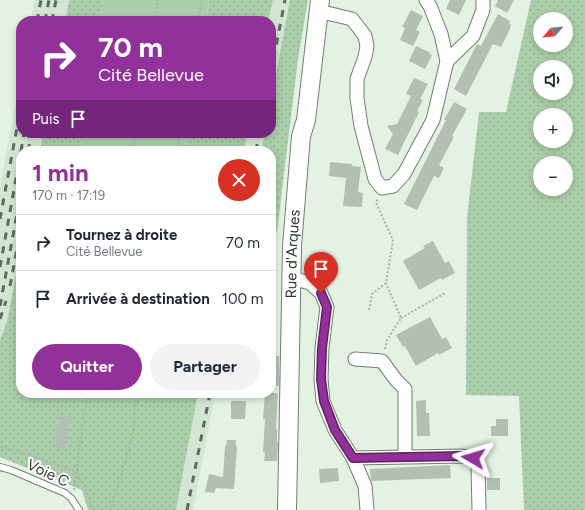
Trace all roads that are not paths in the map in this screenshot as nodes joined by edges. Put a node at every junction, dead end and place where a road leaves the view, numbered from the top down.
1 (426, 0) edge
2 (483, 0) edge
3 (319, 6) edge
4 (447, 61) junction
5 (291, 278) junction
6 (355, 358) dead end
7 (405, 457) junction
8 (353, 458) junction
9 (0, 467) edge
10 (80, 510) edge
11 (287, 510) edge
12 (367, 510) edge
13 (479, 510) edge

1 - 4 street
2 - 4 street
3 - 4 street
3 - 5 main road, Rue d'Arques
5 - 8 street
5 - 11 main road, Rue d'Arques
6 - 7 street
7 - 8 street
7 - 13 street
8 - 12 street
9 - 10 lane, Voie C

